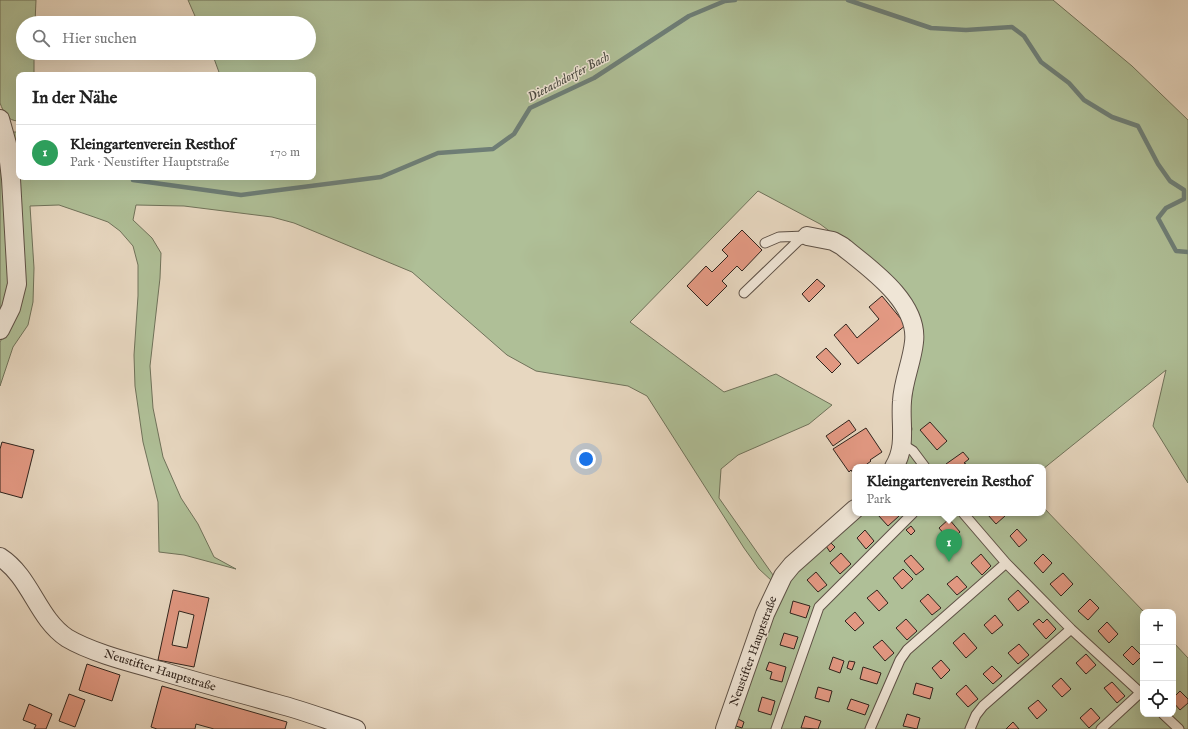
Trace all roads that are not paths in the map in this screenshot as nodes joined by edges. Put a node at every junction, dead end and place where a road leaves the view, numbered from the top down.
1 (0, 119) edge
2 (806, 236) junction
3 (765, 243) dead end
4 (744, 294) dead end
5 (0, 330) edge
6 (902, 444) junction
7 (895, 464) edge
8 (923, 464) edge
9 (852, 512) edge
10 (910, 516) edge
11 (966, 516) edge
12 (0, 557) edge
13 (1006, 563) junction
14 (1071, 629) junction
15 (1140, 692) edge
16 (1140, 696) edge
17 (1166, 717) edge
18 (356, 729) edge
19 (725, 729) edge
20 (776, 729) edge
21 (870, 729) edge
22 (970, 729) edge
23 (1101, 729) edge
24 (1178, 729) edge

1 - 5 street
2 - 3 lane
2 - 4 lane
2 - 6 street
6 - 7 street
6 - 8 lane
9 - 19 street, Neustifter Hauptstraße
10 - 20 lane
11 - 13 lane
12 - 18 street, Neustifter Hauptstraße
13 - 14 lane
13 - 21 lane
14 - 15 lane
14 - 22 lane
16 - 23 lane
17 - 24 lane

